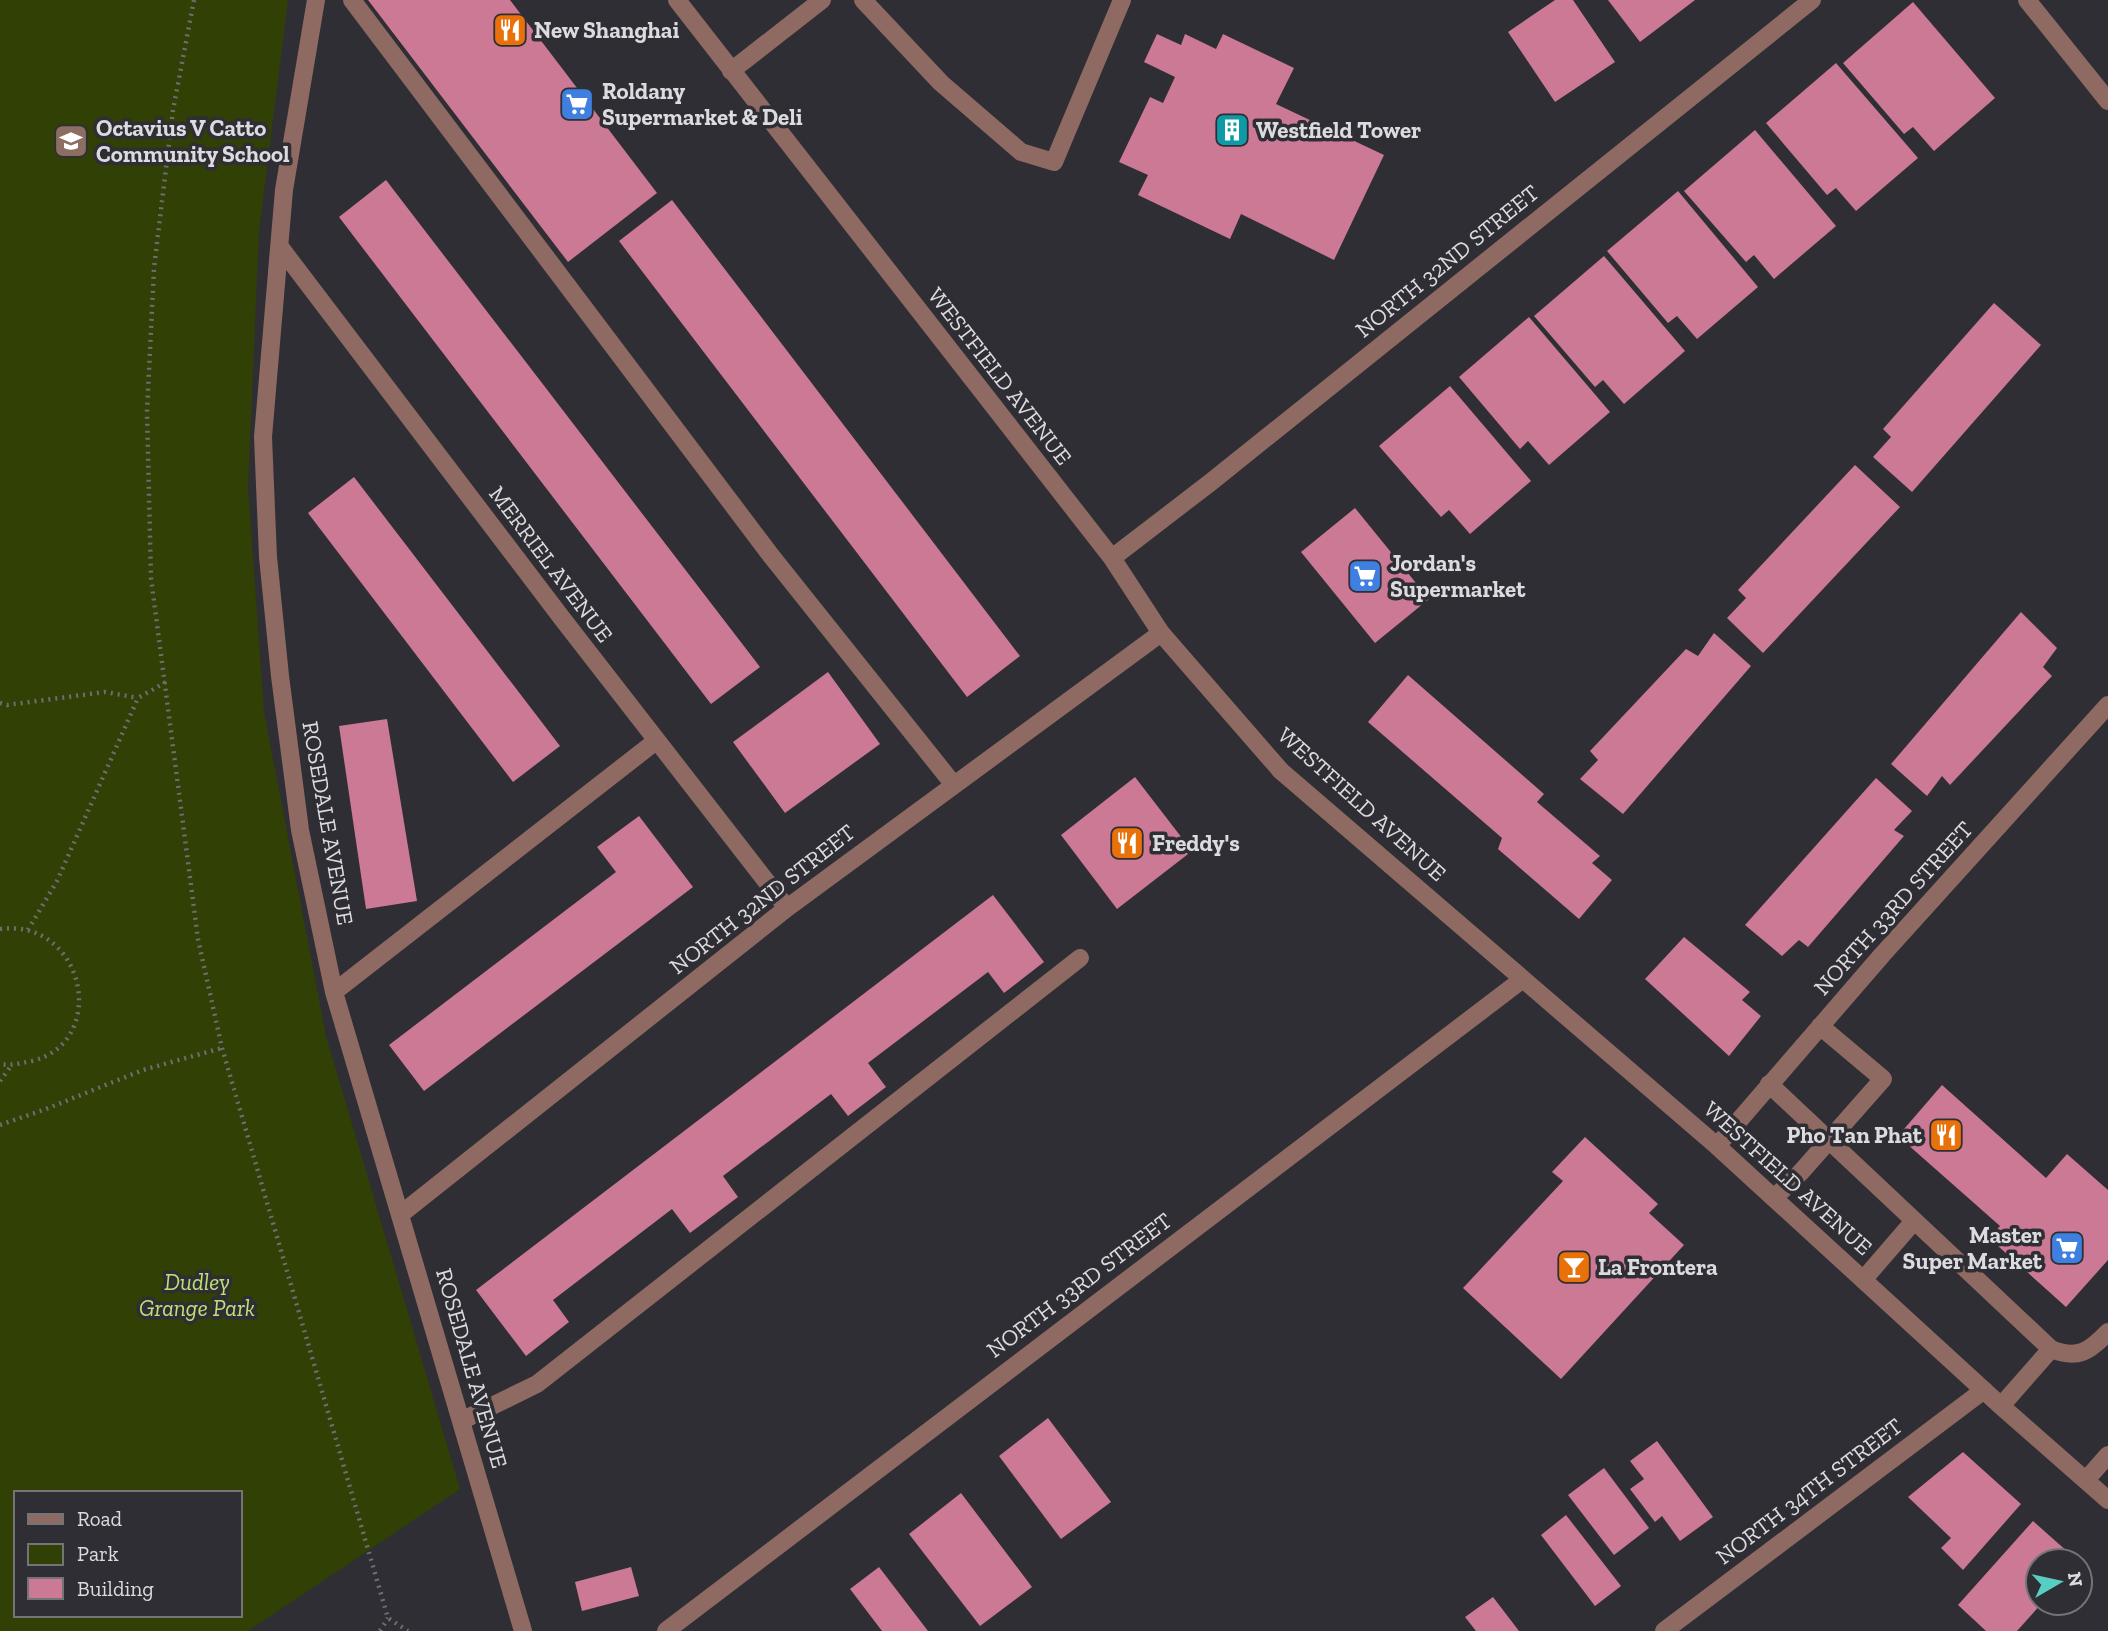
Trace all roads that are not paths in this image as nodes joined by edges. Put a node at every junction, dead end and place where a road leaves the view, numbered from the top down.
1 (316, 0) edge
2 (352, 0) edge
3 (677, 0) edge
4 (822, 0) edge
5 (863, 0) edge
6 (1122, 0) edge
7 (1812, 0) edge
8 (2027, 0) edge
9 (731, 71) junction
10 (2108, 102) edge
11 (279, 247) junction
12 (1112, 558) junction
13 (1161, 633) junction
14 (2108, 705) edge
15 (656, 741) junction
16 (954, 785) junction
17 (787, 908) junction
18 (1080, 958) dead end
19 (1523, 979) junction
20 (334, 992) junction
21 (1820, 1026) junction
22 (1769, 1084) junction
23 (1828, 1140) junction
24 (1717, 1146) junction
25 (1774, 1198) junction
26 (401, 1214) junction
27 (1914, 1222) junction
28 (1863, 1280) junction
29 (2108, 1332) edge
30 (2051, 1349) junction
31 (1984, 1390) junction
32 (2001, 1406) junction
33 (461, 1421) junction
34 (2108, 1455) edge
35 (2086, 1480) junction
36 (2108, 1500) edge
37 (523, 1631) edge
38 (666, 1631) edge
39 (1664, 1631) edge

1 - 11 street, ROSEDALE AVENUE
2 - 16 street
3 - 9 street, WESTFIELD AVENUE
4 - 9 street
5 - 6 street
7 - 12 street, NORTH 32ND STREET
8 - 10 street
9 - 12 street, WESTFIELD AVENUE
11 - 15 street, MERRIEL AVENUE
11 - 20 street, ROSEDALE AVENUE
12 - 13 street, WESTFIELD AVENUE
13 - 16 street, NORTH 32ND STREET
13 - 19 street, WESTFIELD AVENUE
14 - 21 street, NORTH 33RD STREET
15 - 17 street, MERRIEL AVENUE
15 - 20 street
16 - 17 street, NORTH 32ND STREET
17 - 26 street, NORTH 32ND STREET
18 - 33 street
19 - 24 street, WESTFIELD AVENUE
19 - 38 street, NORTH 33RD STREET
20 - 26 street, ROSEDALE AVENUE
21 - 22 street, NORTH 33RD STREET
21 - 23 street
22 - 23 street
22 - 24 street, NORTH 33RD STREET
23 - 25 street
23 - 27 street
24 - 25 street, WESTFIELD AVENUE
25 - 28 street, WESTFIELD AVENUE
26 - 33 street, ROSEDALE AVENUE
27 - 28 street
27 - 30 street
28 - 31 street, WESTFIELD AVENUE
29 - 30 street
30 - 32 street
31 - 32 street, WESTFIELD AVENUE
31 - 39 street, NORTH 34TH STREET
32 - 35 street, WESTFIELD AVENUE
33 - 37 street, ROSEDALE AVENUE
34 - 35 street
35 - 36 street, WESTFIELD AVENUE

